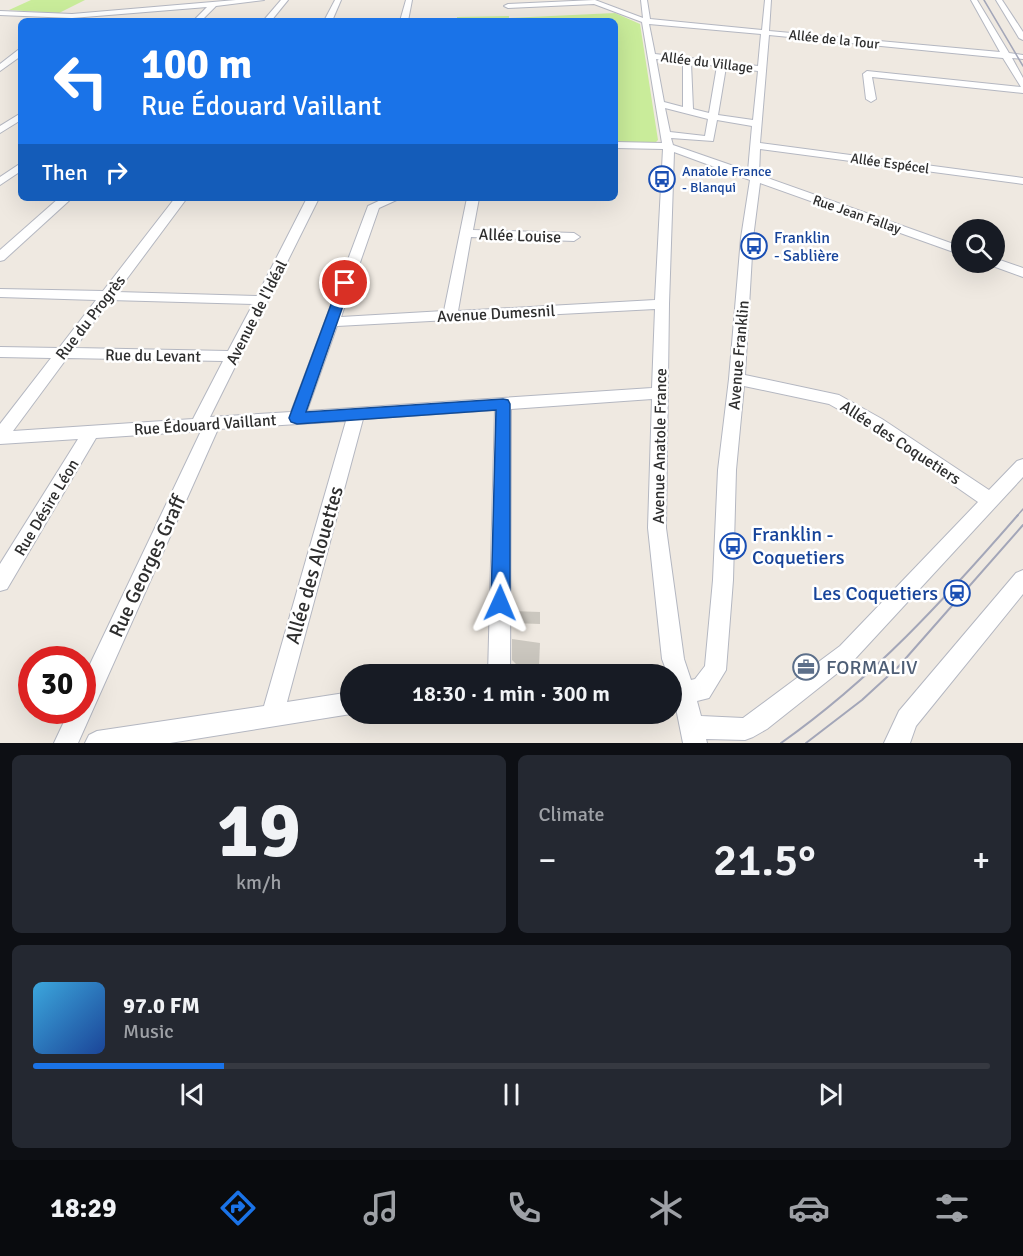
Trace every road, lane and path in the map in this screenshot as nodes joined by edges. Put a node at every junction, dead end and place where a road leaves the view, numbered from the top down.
1 (135, 0) edge
2 (261, 0) edge
3 (285, 0) edge
4 (338, 0) edge
5 (409, 0) edge
6 (644, 0) edge
7 (768, 0) edge
8 (974, 0) edge
9 (999, 0) edge
10 (248, 1) edge
11 (592, 1) edge
12 (195, 3) edge
13 (214, 4) junction
14 (508, 6) dead end
15 (144, 10) junction
16 (119, 12) junction
17 (2, 14) edge
18 (69, 18) edge
19 (135, 18) edge
20 (200, 18) edge
21 (270, 18) edge
22 (329, 18) edge
23 (405, 18) edge
24 (645, 21) junction
25 (765, 32) junction
26 (1023, 38) edge
27 (0, 54) edge
28 (18, 54) edge
29 (18, 55) edge
30 (652, 56) junction
31 (1006, 57) junction
32 (1023, 57) edge
33 (687, 60) junction
34 (722, 64) junction
35 (0, 68) edge
36 (762, 69) junction
37 (1023, 85) edge
38 (1023, 90) edge
39 (872, 99) dead end
40 (661, 104) junction
41 (688, 111) junction
42 (18, 114) edge
43 (712, 117) junction
44 (758, 124) junction
45 (0, 130) edge
46 (666, 140) junction
47 (618, 145) edge
48 (756, 145) junction
49 (18, 168) edge
50 (754, 176) junction
51 (1023, 181) edge
52 (0, 182) edge
53 (63, 201) edge
54 (179, 201) edge
55 (312, 201) edge
56 (387, 201) edge
57 (472, 201) edge
58 (466, 233) junction
59 (574, 237) dead end
60 (951, 247) edge
61 (0, 257) edge
62 (1005, 266) edge
63 (1023, 273) edge
64 (0, 293) edge
65 (106, 297) junction
66 (263, 300) junction
67 (662, 304) junction
68 (450, 316) junction
69 (331, 322) junction
70 (0, 352) edge
71 (62, 353) junction
72 (234, 356) junction
73 (737, 379) junction
74 (661, 393) junction
75 (503, 404) junction
76 (356, 414) junction
77 (297, 418) junction
78 (205, 424) junction
79 (91, 432) junction
80 (0, 437) edge
81 (1023, 466) edge
82 (990, 500) junction
83 (1023, 579) edge
84 (0, 582) edge
85 (499, 664) edge
86 (674, 664) edge
87 (96, 677) edge
88 (682, 688) edge
89 (682, 700) edge
90 (340, 705) edge
91 (272, 715) junction
92 (75, 724) edge
93 (694, 735) edge
94 (66, 743) edge
95 (97, 743) edge
96 (896, 743) edge

1 - 16 street
2 - 10 street
3 - 21 street
4 - 22 street
5 - 23 street
6 - 24 street, Avenue Anatole France
7 - 25 street, Avenue Franklin
8 - 31 street
9 - 26 street
10 - 13 street
11 - 14 street
11 - 24 street, Allée de la Tour
12 - 13 street
12 - 15 street
13 - 20 street
15 - 16 street
15 - 19 street
16 - 18 street
17 - 18 street
24 - 25 street, Allée de la Tour
24 - 30 street, Avenue Anatole France
25 - 31 street, Allée de la Tour
25 - 36 street, Avenue Franklin
27 - 28 street
29 - 35 street
30 - 33 street, Allée du Village
30 - 40 street, Avenue Anatole France
31 - 32 street, Allée de la Tour
31 - 37 street
33 - 34 street, Allée du Village
33 - 41 street
34 - 36 street, Allée du Village
34 - 43 street
36 - 44 street, Avenue Franklin
38 - 39 street
40 - 41 street
40 - 46 street, Avenue Anatole France
41 - 43 street
42 - 45 street
43 - 44 street
43 - 46 street
44 - 48 street, Avenue Franklin
46 - 47 street
46 - 50 street, Rue Jean Fallay
46 - 67 street, Avenue Anatole France
48 - 50 street, Avenue Franklin
48 - 51 street, Allée Espécel
49 - 52 street
50 - 60 street, Rue Jean Fallay
50 - 73 street, Avenue Franklin
53 - 61 street
54 - 65 street, Rue du Progrès
55 - 66 street, Avenue de l'Idéal
56 - 69 street
57 - 58 street
58 - 59 street, Allée Louise
58 - 68 street
62 - 63 street
64 - 65 street
65 - 66 street
65 - 71 street, Rue du Progrès
66 - 72 street, Avenue de l'Idéal
67 - 68 street, Avenue Dumesnil
67 - 74 street, Avenue Anatole France
68 - 69 street, Avenue Dumesnil
69 - 77 street
70 - 71 street, Rue du Levant
71 - 72 street, Rue du Levant
71 - 80 street, Rue du Progrès
72 - 78 street, Avenue de l'Idéal
73 - 82 street, Allée des Coquetiers
73 - 88 street, Avenue Franklin
74 - 75 street, Rue Édouard Vaillant
74 - 86 street, Avenue Anatole France
75 - 76 street, Rue Édouard Vaillant
75 - 85 street
76 - 77 street, Rue Édouard Vaillant
76 - 91 street, Allée des Alouettes
77 - 78 street, Rue Édouard Vaillant
78 - 79 street, Rue Édouard Vaillant
78 - 87 street, Rue Georges Graff
79 - 80 street, Rue Édouard Vaillant
79 - 84 street, Rue Désire Léon
81 - 82 street
82 - 93 street
83 - 96 street
89 - 93 street, Avenue Anatole France
90 - 91 street
91 - 95 street
92 - 94 street, Rue Georges Graff

